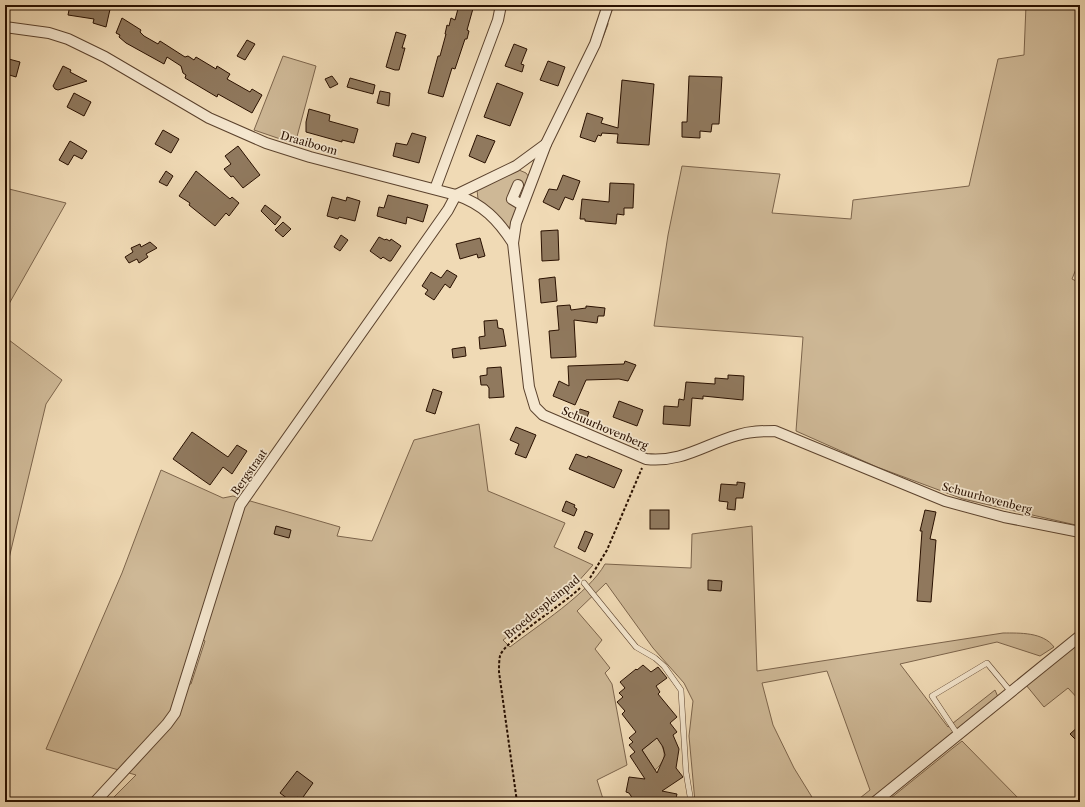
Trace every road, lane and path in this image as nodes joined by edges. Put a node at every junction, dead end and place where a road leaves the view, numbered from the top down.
1 (502, 5) edge
2 (608, 5) edge
3 (5, 27) edge
4 (546, 144) junction
5 (518, 185) dead end
6 (435, 189) junction
7 (456, 195) junction
8 (522, 205) junction
9 (513, 243) junction
10 (646, 460) junction
11 (1080, 532) edge
12 (584, 584) junction
13 (1080, 636) edge
14 (1011, 692) junction
15 (958, 734) junction
16 (95, 802) edge
17 (517, 802) edge
18 (691, 802) edge
19 (875, 802) edge

1 - 6 street
2 - 4 street
3 - 6 street, Draaiboom
4 - 7 street
4 - 8 street
5 - 8 street
6 - 7 street, Schuurhovenberg
7 - 9 street, Schuurhovenberg
7 - 16 street, Bergstraat
8 - 9 street
9 - 10 street, Schuurhovenberg
10 - 11 street, Schuurhovenberg
10 - 12 path, Broederspleinpad
12 - 17 path, Broederspleinpad
12 - 18 lane
13 - 14 street
14 - 15 street
14 - 15 lane
15 - 19 street

